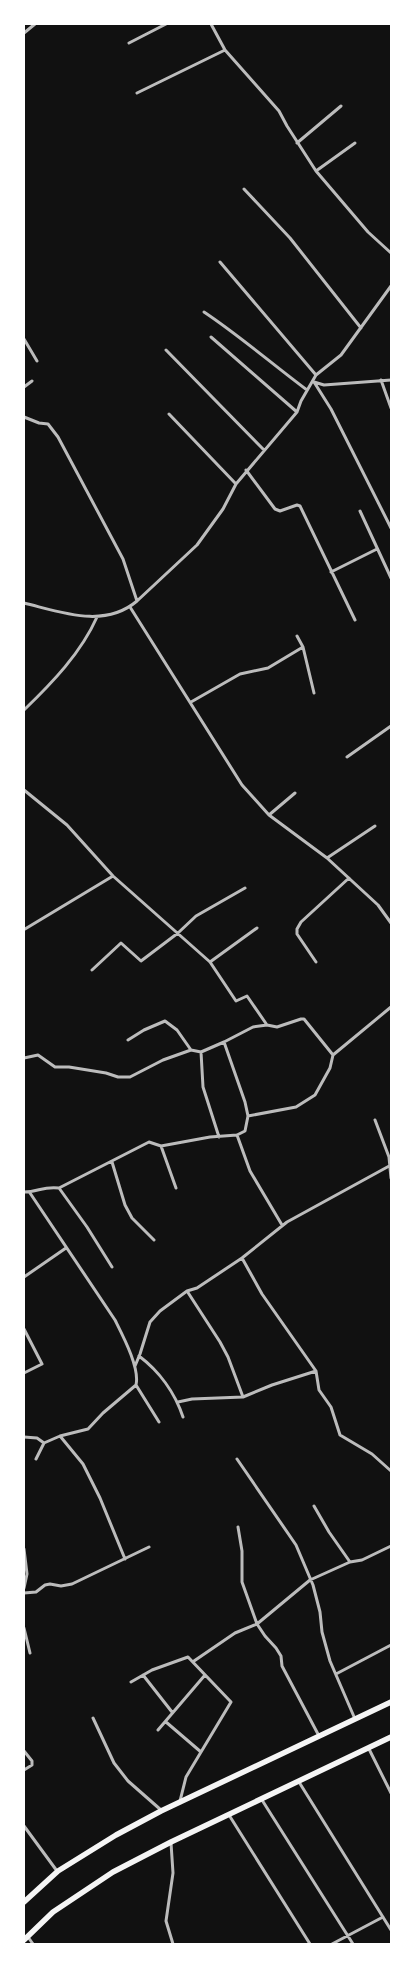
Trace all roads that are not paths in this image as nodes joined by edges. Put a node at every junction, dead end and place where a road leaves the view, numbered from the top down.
1 (34, 24) edge
2 (166, 24) edge
3 (211, 24) edge
4 (24, 33) edge
5 (129, 43) dead end
6 (226, 50) junction
7 (137, 93) dead end
8 (341, 106) dead end
9 (297, 142) junction
10 (355, 143) dead end
11 (316, 171) junction
12 (244, 189) dead end
13 (391, 253) edge
14 (220, 262) dead end
15 (391, 286) edge
16 (204, 312) dead end
17 (361, 328) junction
18 (211, 337) dead end
19 (24, 339) edge
20 (166, 350) dead end
21 (37, 361) dead end
22 (316, 375) junction
23 (381, 380) junction
24 (391, 380) edge
25 (32, 382) dead end
26 (314, 382) junction
27 (24, 387) edge
28 (307, 390) junction
29 (391, 408) edge
30 (297, 412) junction
31 (169, 414) dead end
32 (24, 418) edge
33 (264, 450) junction
34 (246, 470) junction
35 (236, 484) junction
36 (360, 511) dead end
37 (391, 528) edge
38 (377, 549) junction
39 (331, 572) junction
40 (391, 578) edge
41 (137, 601) junction
42 (24, 603) edge
43 (130, 608) junction
44 (97, 617) junction
45 (355, 620) dead end
46 (297, 636) dead end
47 (303, 647) junction
48 (314, 693) dead end
49 (191, 702) junction
50 (24, 710) edge
51 (391, 726) edge
52 (347, 756) dead end
53 (24, 790) edge
54 (295, 793) dead end
55 (269, 815) junction
56 (375, 826) dead end
57 (327, 858) junction
58 (113, 876) junction
59 (349, 878) junction
60 (245, 888) dead end
61 (391, 923) edge
62 (257, 928) dead end
63 (25, 929) dead end
64 (178, 933) junction
65 (210, 962) junction
66 (316, 962) dead end
67 (92, 970) dead end
68 (391, 1007) edge
69 (267, 1025) junction
70 (128, 1040) dead end
71 (224, 1042) junction
72 (191, 1050) junction
73 (201, 1052) junction
74 (333, 1055) junction
75 (24, 1058) edge
76 (248, 1116) junction
77 (375, 1120) dead end
78 (237, 1135) junction
79 (219, 1137) junction
80 (161, 1146) junction
81 (112, 1162) junction
82 (391, 1165) edge
83 (391, 1178) edge
84 (59, 1188) junction
85 (176, 1188) dead end
86 (24, 1192) edge
87 (30, 1193) junction
88 (282, 1225) junction
89 (154, 1240) dead end
90 (66, 1248) junction
91 (242, 1258) junction
92 (112, 1267) dead end
93 (24, 1277) edge
94 (187, 1291) junction
95 (24, 1329) edge
96 (139, 1356) junction
97 (134, 1366) junction
98 (316, 1371) junction
99 (24, 1373) edge
100 (136, 1385) junction
101 (243, 1397) junction
102 (178, 1402) junction
103 (183, 1417) dead end
104 (159, 1422) dead end
105 (60, 1436) junction
106 (24, 1437) edge
107 (44, 1443) junction
108 (36, 1459) dead end
109 (236, 1459) dead end
110 (391, 1471) edge
111 (314, 1506) dead end
112 (238, 1527) dead end
113 (391, 1546) edge
114 (149, 1547) dead end
115 (24, 1549) edge
116 (125, 1559) junction
117 (350, 1562) junction
118 (310, 1580) junction
119 (24, 1588) edge
120 (24, 1593) edge
121 (257, 1624) junction
122 (24, 1628) edge
123 (391, 1644) edge
124 (30, 1653) dead end
125 (194, 1661) junction
126 (336, 1674) junction
127 (205, 1675) junction
128 (143, 1676) junction
129 (131, 1682) dead end
130 (391, 1702) edge
131 (172, 1712) junction
132 (93, 1718) dead end
133 (355, 1718) junction
134 (166, 1722) junction
135 (158, 1730) dead end
136 (319, 1737) junction
137 (391, 1737) edge
138 (368, 1748) junction
139 (24, 1751) edge
140 (201, 1752) junction
141 (24, 1770) edge
142 (298, 1782) junction
143 (391, 1793) edge
144 (262, 1799) junction
145 (179, 1802) junction
146 (161, 1811) junction
147 (229, 1815) junction
148 (24, 1826) edge
149 (171, 1842) junction
150 (58, 1871) junction
151 (24, 1902) edge
152 (383, 1917) junction
153 (391, 1930) edge
154 (348, 1935) junction
155 (26, 1938) edge
156 (32, 1944) edge
157 (173, 1944) edge
158 (310, 1944) edge
159 (332, 1944) edge
160 (354, 1944) edge

1 - 4 street
2 - 5 street
3 - 6 street
6 - 7 street
6 - 9 street
8 - 9 street
9 - 11 street
10 - 11 street
11 - 13 street
12 - 17 street
14 - 22 street
15 - 17 street
16 - 28 street
17 - 22 street
18 - 30 street
19 - 21 street
20 - 33 street
22 - 26 street
23 - 24 street
23 - 26 street
23 - 29 street
25 - 27 street
26 - 28 street
26 - 37 street
28 - 30 street
30 - 33 street
31 - 35 street
32 - 41 street
33 - 34 street
34 - 35 street
34 - 39 street
35 - 41 street
36 - 38 street
38 - 39 street
38 - 40 street
39 - 45 street
41 - 43 street
42 - 44 street
43 - 44 street
43 - 49 street
44 - 50 street
46 - 47 street
47 - 48 street
47 - 49 street
49 - 55 street
51 - 52 street
53 - 58 street
54 - 55 street
55 - 57 street
56 - 57 street
57 - 59 street
58 - 63 street
58 - 64 street
59 - 61 street
59 - 66 street
60 - 64 street
62 - 65 street
64 - 65 street
64 - 67 street
65 - 69 street
68 - 74 street
69 - 71 street
69 - 74 street
70 - 72 street
71 - 73 street
71 - 76 street
72 - 73 street
72 - 75 street
73 - 79 street
74 - 76 street
76 - 78 street
77 - 82 street
78 - 79 street
78 - 88 street
79 - 80 street
80 - 81 street
80 - 85 street
81 - 84 street
81 - 89 street
82 - 83 street
82 - 88 street
84 - 87 street
84 - 92 street
86 - 87 street
87 - 90 street
88 - 91 street
90 - 93 street
90 - 97 street
91 - 94 street
91 - 98 street
94 - 96 street
94 - 101 street
95 - 99 street
96 - 97 street
96 - 102 street
97 - 100 street
98 - 101 street
98 - 110 street
100 - 104 street
100 - 105 street
101 - 102 street
102 - 103 street
105 - 107 street
105 - 116 street
106 - 107 street
107 - 108 street
109 - 118 street
111 - 117 street
112 - 121 street
113 - 117 street
114 - 116 street
115 - 119 street
116 - 120 street
117 - 118 street
118 - 121 street
118 - 126 street
121 - 125 street
121 - 136 street
122 - 124 street
123 - 126 street
125 - 127 street
125 - 128 street
126 - 133 street
127 - 131 street
127 - 140 street
128 - 129 street
128 - 131 street
130 - 133 main road
131 - 134 street
132 - 146 street
133 - 136 main road
134 - 135 street
134 - 140 street
136 - 145 main road
137 - 138 main road
138 - 142 main road
138 - 143 street
139 - 141 street
140 - 145 street
142 - 144 main road
142 - 152 street
144 - 147 main road
144 - 154 street
145 - 146 main road
146 - 150 main road
147 - 149 main road
147 - 158 street
148 - 150 street
149 - 155 main road
149 - 157 street
150 - 151 main road
152 - 153 street
152 - 154 street
154 - 159 street
154 - 160 street
155 - 156 street

